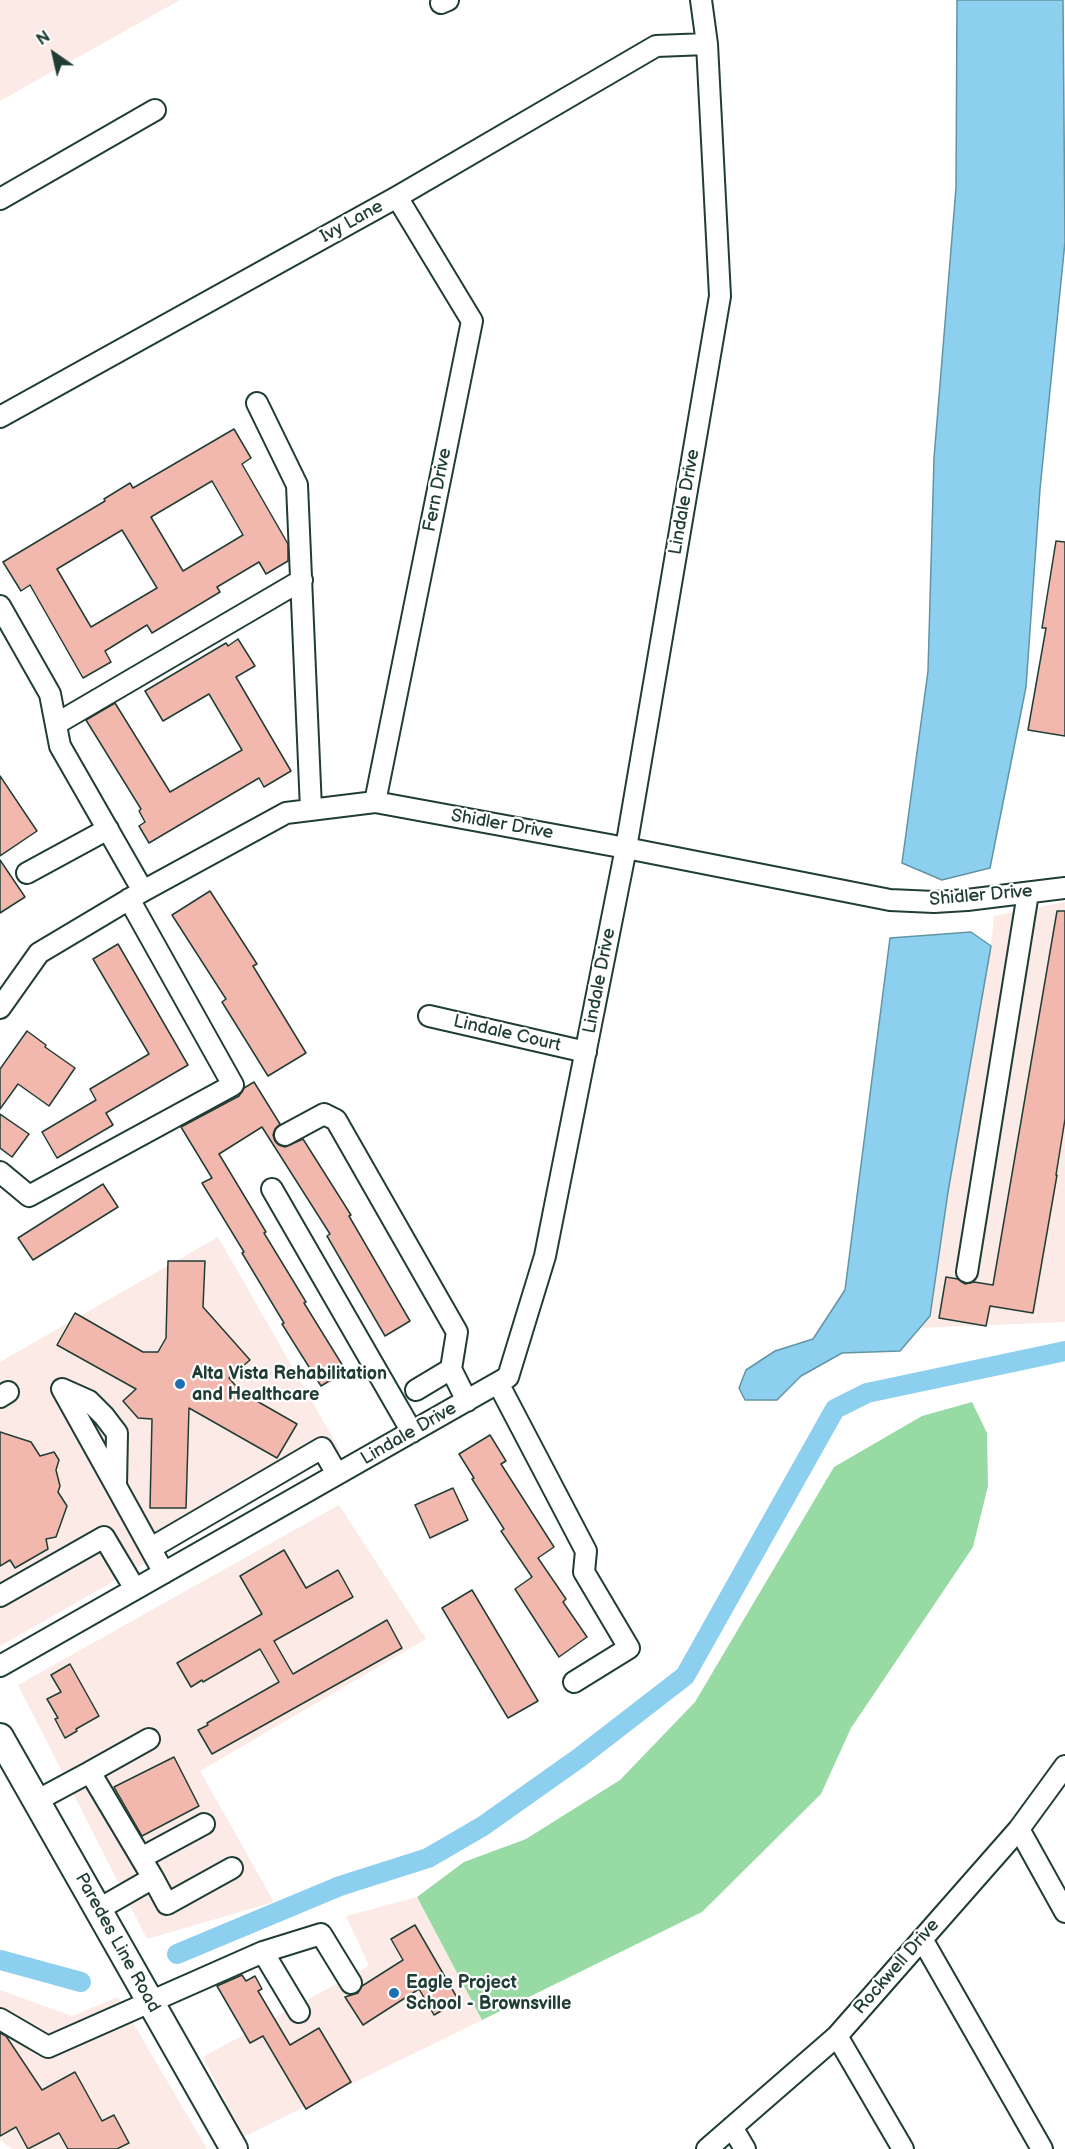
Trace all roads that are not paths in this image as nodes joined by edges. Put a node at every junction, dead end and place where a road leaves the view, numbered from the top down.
1 (701, 0) edge
2 (707, 44) junction
3 (155, 110) dead end
4 (397, 197) junction
5 (0, 199) edge
6 (257, 403) dead end
7 (0, 417) edge
8 (302, 580) junction
9 (0, 606) edge
10 (56, 724) junction
11 (375, 802) junction
12 (311, 809) junction
13 (108, 829) junction
14 (626, 848) junction
15 (27, 873) dead end
16 (1065, 888) edge
17 (1028, 893) junction
18 (136, 895) junction
19 (0, 1008) edge
20 (429, 1016) dead end
21 (586, 1052) junction
22 (285, 1135) dead end
23 (0, 1172) edge
24 (272, 1189) dead end
25 (967, 1272) dead end
26 (451, 1369) junction
27 (498, 1383) junction
28 (416, 1390) dead end
29 (467, 1401) junction
30 (412, 1432) junction
31 (337, 1474) junction
32 (116, 1486) dead end
33 (151, 1548) junction
34 (164, 1573) junction
35 (135, 1589) junction
36 (0, 1596) edge
37 (0, 1666) edge
38 (574, 1682) dead end
39 (0, 1737) edge
40 (149, 1738) dead end
41 (1065, 1766) edge
42 (90, 1772) junction
43 (36, 1801) junction
44 (204, 1824) dead end
45 (1019, 1829) junction
46 (141, 1858) junction
47 (232, 1868) dead end
48 (153, 1878) junction
49 (99, 1909) junction
50 (1065, 1911) edge
51 (922, 1939) junction
52 (263, 1952) junction
53 (351, 1983) dead end
54 (150, 2002) junction
55 (299, 2012) dead end
56 (0, 2019) edge
57 (837, 2036) junction
58 (732, 2127) junction
59 (234, 2149) edge
60 (707, 2149) edge
61 (745, 2149) edge
62 (903, 2149) edge
63 (1042, 2149) edge

1 - 2 street, Lindale Drive
2 - 4 street, Ivy Lane
2 - 14 street, Lindale Drive
3 - 5 street
4 - 7 street, Ivy Lane
4 - 11 street, Fern Drive
6 - 8 street
8 - 10 street
8 - 12 street
9 - 10 street
10 - 13 street
11 - 12 street, Shidler Drive
11 - 14 street, Shidler Drive
12 - 18 street, Shidler Drive
13 - 15 street
13 - 18 street
14 - 17 street, Shidler Drive
14 - 21 street, Lindale Drive
16 - 17 street, Shidler Drive
17 - 25 street
18 - 19 street, Shidler Drive
18 - 23 street
20 - 21 street, Lindale Court
21 - 27 street, Lindale Drive
22 - 26 street
24 - 30 street
26 - 28 street
26 - 29 street
27 - 29 street, Lindale Drive
27 - 38 street
29 - 30 street, Lindale Drive
30 - 31 street, Lindale Drive
31 - 33 street
31 - 34 street, Lindale Drive
32 - 33 street
33 - 34 street
34 - 35 street, Lindale Drive
35 - 36 street
35 - 37 street, Lindale Drive
39 - 43 main road, Paredes Line Road
40 - 42 street
41 - 45 street, Rockwell Drive
42 - 43 street
42 - 46 street
43 - 49 main road, Paredes Line Road
44 - 46 street
45 - 50 street
45 - 51 street, Rockwell Drive
46 - 48 street
47 - 48 street
48 - 49 street
49 - 54 main road, Paredes Line Road
51 - 57 street, Rockwell Drive
51 - 63 street
52 - 53 street
52 - 54 street
52 - 55 street
54 - 56 street
54 - 59 main road, Paredes Line Road
57 - 58 street, Rockwell Drive
57 - 62 street
58 - 60 street, Rockwell Drive
58 - 61 street

